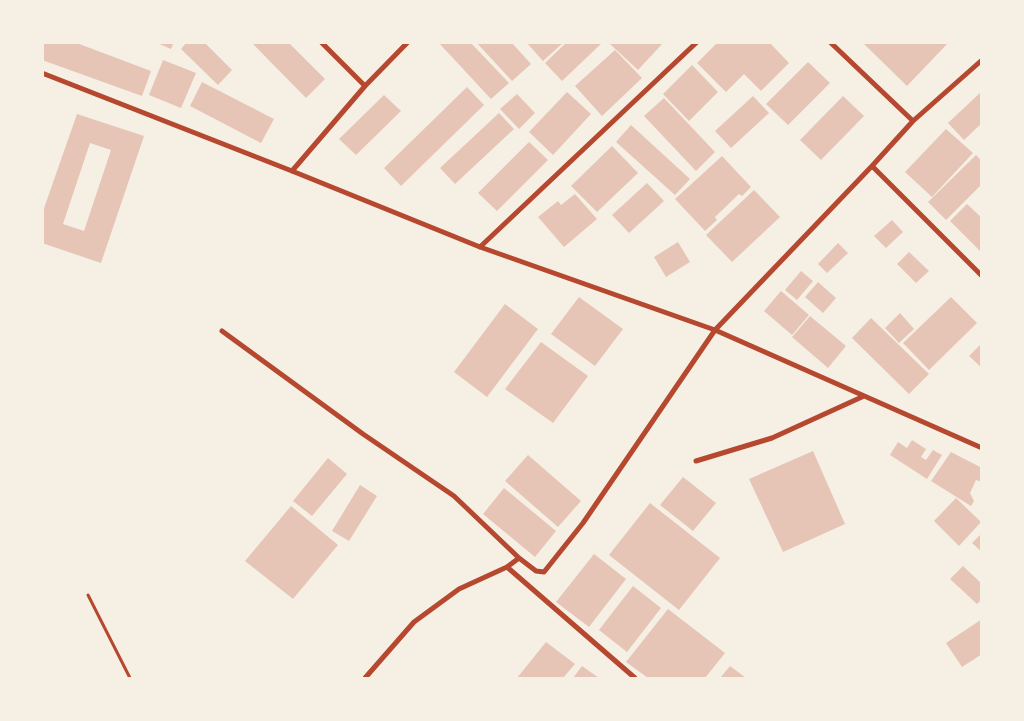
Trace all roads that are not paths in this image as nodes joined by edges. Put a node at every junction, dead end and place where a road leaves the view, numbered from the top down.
1 (321, 42) edge
2 (408, 42) edge
3 (697, 42) edge
4 (830, 42) edge
5 (982, 60) edge
6 (42, 73) edge
7 (365, 86) junction
8 (913, 121) junction
9 (872, 166) junction
10 (292, 171) junction
11 (480, 247) junction
12 (982, 276) edge
13 (715, 330) junction
14 (222, 331) dead end
15 (864, 396) junction
16 (982, 448) edge
17 (696, 461) dead end
18 (519, 558) junction
19 (507, 566) junction
20 (365, 678) edge
21 (635, 678) edge

1 - 7 street
2 - 7 street
3 - 11 street
4 - 8 street
5 - 8 street
6 - 10 street
7 - 10 street
8 - 9 street
9 - 12 street
9 - 13 street
10 - 11 street
11 - 13 street
13 - 15 street
13 - 18 street
14 - 18 street
15 - 16 street
15 - 17 street
18 - 19 street
19 - 20 street
19 - 21 street

